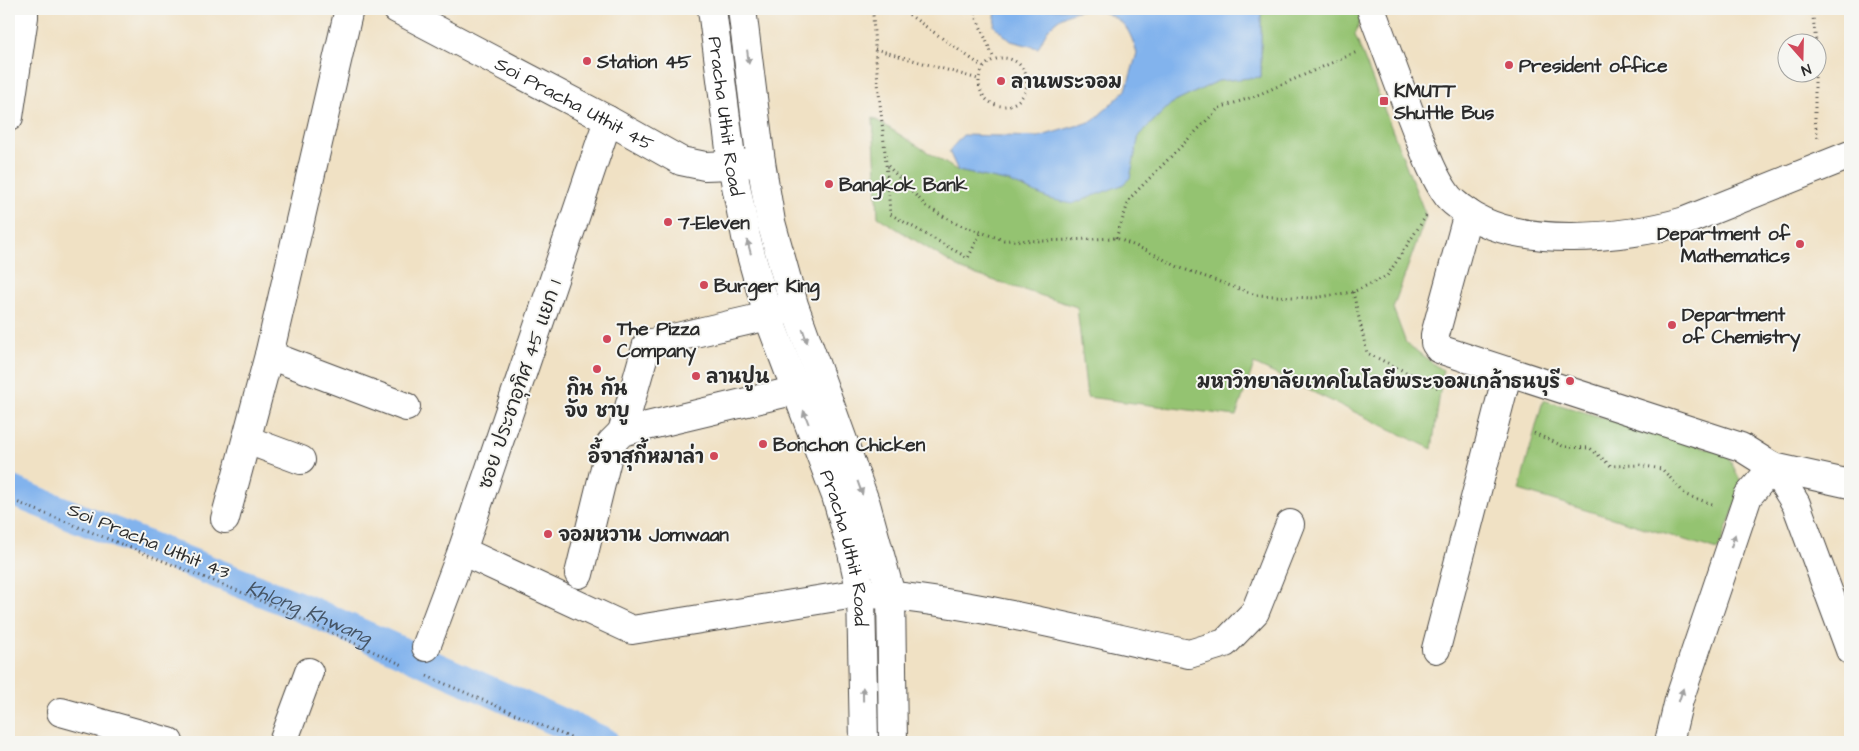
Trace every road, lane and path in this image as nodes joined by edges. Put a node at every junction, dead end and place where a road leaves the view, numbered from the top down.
1 (24, 9) edge
2 (349, 9) edge
3 (397, 9) edge
4 (712, 9) edge
5 (742, 9) edge
6 (880, 9) edge
7 (901, 9) edge
8 (973, 9) edge
9 (1372, 9) edge
10 (1812, 9) edge
11 (1815, 32) edge
12 (1383, 40) junction
13 (875, 49) junction
14 (994, 59) junction
15 (983, 67) junction
16 (978, 79) junction
17 (1815, 82) edge
18 (9, 117) edge
19 (608, 120) junction
20 (1839, 160) edge
21 (761, 162) junction
22 (732, 166) junction
23 (888, 166) junction
24 (1426, 207) dead end
25 (1468, 213) junction
26 (982, 232) junction
27 (1116, 238) junction
28 (1353, 292) junction
29 (794, 305) junction
30 (768, 316) junction
31 (269, 355) junction
32 (1508, 371) junction
33 (822, 384) junction
34 (1441, 389) dead end
35 (796, 390) junction
36 (406, 407) dead end
37 (622, 432) junction
38 (1534, 433) dead end
39 (247, 440) junction
40 (301, 460) dead end
41 (1772, 467) junction
42 (1850, 484) edge
43 (9, 499) edge
44 (1741, 515) junction
45 (225, 519) dead end
46 (1290, 524) dead end
47 (462, 551) junction
48 (579, 574) dead end
49 (861, 593) junction
50 (891, 595) junction
51 (1436, 649) dead end
52 (1850, 650) edge
53 (419, 662) junction
54 (309, 672) dead end
55 (60, 712) dead end
56 (169, 742) edge
57 (283, 742) edge
58 (580, 742) edge
59 (864, 742) edge
60 (893, 742) edge
61 (1669, 742) edge

1 - 18 street
2 - 31 street
3 - 19 street, Soi Pracha Uthit 45
4 - 22 street, Pracha Uthit Road
5 -> 21 street, Pracha Uthit Road
6 - 13 path
7 - 15 path
8 - 14 path
9 - 12 street
10 - 11 path
12 - 25 street
12 - 27 path
13 - 16 path
13 - 23 path
14 - 15 path
14 - 16 path
15 - 16 path
17 - 20 path
19 - 22 street, Soi Pracha Uthit 45
19 - 47 street, ซอย ประชาอุทิศ 45 แยก 1
20 - 25 street
21 - 22 street, Soi Pracha Uthit 45
21 - 29 street, Pracha Uthit Road
30 -> 22 street, Pracha Uthit Road
23 - 26 path
23 - 26 path
24 - 28 path
25 - 32 street
26 - 27 path
27 - 28 path
28 - 34 path
29 - 30 street
29 -> 33 street, Pracha Uthit Road
30 - 35 street, Pracha Uthit Road
30 - 37 street
31 - 36 street
31 - 39 street
32 - 41 street
32 - 51 street
33 - 35 street
33 -> 50 street, Pracha Uthit Road
35 - 37 street
49 -> 35 street, Pracha Uthit Road
37 - 48 street
38 - 44 path
39 - 40 street
39 - 45 street
41 - 42 street
41 - 44 street
41 - 52 street
43 - 53 path, Soi Pracha Uthit 43
61 -> 44 street
46 - 50 street
47 - 49 street
47 - 53 street, ซอย ประชาอุทิศ 45 แยก 1
49 - 50 street
59 -> 49 street, Pracha Uthit Road
50 - 60 street, Pracha Uthit Road
53 - 58 path, Soi Pracha Uthit 43
54 - 57 street
55 - 56 street

